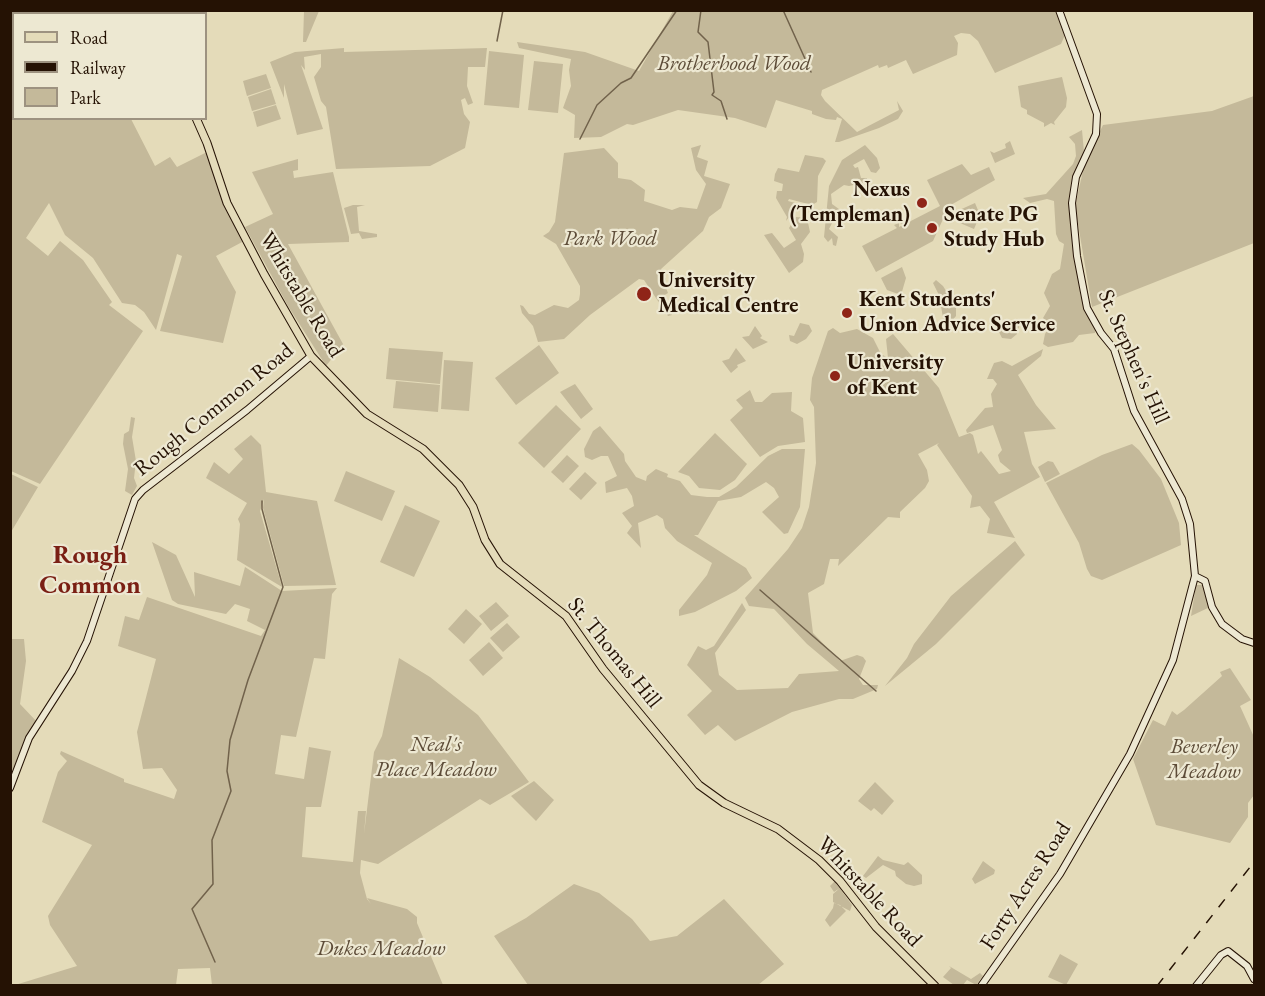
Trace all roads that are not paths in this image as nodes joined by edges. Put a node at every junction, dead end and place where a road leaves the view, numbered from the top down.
1 (1059, 10) edge
2 (197, 120) edge
3 (311, 356) junction
4 (485, 540) joint
5 (1195, 576) junction
6 (1254, 644) edge
7 (685, 769) joint
8 (10, 788) edge
9 (1254, 979) edge
10 (934, 986) edge
11 (981, 986) edge
12 (1196, 986) edge

1 - 5 street, St. Stephen's Hill
2 - 3 main road, Whitstable Road
3 - 4 main road, Whitstable Road
3 - 8 street, Rough Common Road
4 - 7 main road, St. Thomas Hill
5 - 6 street
5 - 11 street, Forty Acres Road
7 - 10 main road, Whitstable Road
9 - 12 street

